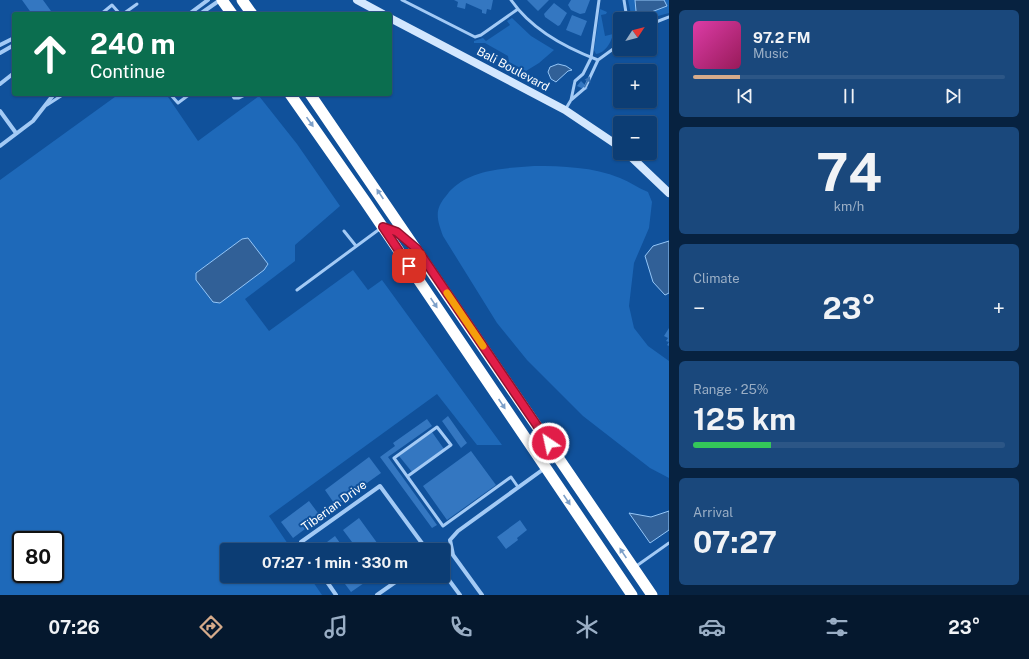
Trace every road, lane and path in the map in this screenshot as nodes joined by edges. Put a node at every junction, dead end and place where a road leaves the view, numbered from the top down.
1 (208, 0) edge
2 (221, 0) edge
3 (238, 0) edge
4 (357, 0) edge
5 (402, 0) edge
6 (511, 0) edge
7 (599, 0) edge
8 (624, 0) edge
9 (137, 4) dead end
10 (247, 7) edge
11 (518, 9) junction
12 (103, 12) edge
13 (118, 12) edge
14 (126, 12) edge
15 (192, 12) edge
16 (203, 12) edge
17 (230, 12) edge
18 (379, 12) edge
19 (626, 12) edge
20 (669, 17) edge
21 (392, 19) edge
22 (657, 22) edge
23 (12, 39) edge
24 (0, 45) edge
25 (12, 46) edge
26 (613, 49) edge
27 (0, 53) edge
28 (591, 58) junction
29 (598, 60) junction
30 (12, 75) edge
31 (0, 84) edge
32 (53, 96) edge
33 (61, 96) edge
34 (172, 96) edge
35 (187, 96) edge
36 (233, 96) edge
37 (243, 96) edge
38 (291, 96) edge
39 (311, 96) edge
40 (571, 100) junction
41 (46, 105) junction
42 (565, 110) junction
43 (0, 111) edge
44 (16, 133) junction
45 (613, 142) edge
46 (0, 146) edge
47 (634, 160) edge
48 (669, 193) edge
49 (365, 201) junction
50 (396, 218) junction
51 (383, 227) junction
52 (344, 231) dead end
53 (356, 246) junction
54 (417, 249) junction
55 (297, 290) dead end
56 (528, 443) junction
57 (557, 456) junction
58 (545, 468) junction
59 (408, 476) junction
60 (573, 479) junction
61 (518, 487) junction
62 (302, 543) edge
63 (422, 543) edge
64 (668, 545) edge
65 (633, 568) junction
66 (450, 581) edge
67 (328, 583) edge
68 (394, 583) edge
69 (336, 595) edge
70 (377, 595) edge
71 (460, 595) edge
72 (482, 595) edge
73 (632, 595) edge
74 (652, 595) edge

1 - 15 street
2 - 16 street
2 - 17 highway
3 - 10 highway
4 - 18 street
5 - 11 lane
6 - 11 lane
7 - 28 lane
8 - 19 lane
9 - 14 lane
11 - 28 lane
12 - 13 lane
20 - 22 lane
21 - 42 street, Bali Boulevard
23 - 24 street
25 - 27 street
26 - 29 lane
28 - 29 lane
28 - 40 lane
40 -> 29 lane
30 - 31 street
32 - 41 street
33 - 41 lane
34 - 35 lane
36 - 37 lane
38 -> 49 highway
50 -> 39 highway
40 - 42 lane
41 - 44 street
42 - 45 street, Bali Boulevard
43 - 44 street
44 - 46 street
47 - 48 street
49 - 50 highway
49 - 51 highway
50 - 54 highway
51 - 53 lane
51 - 54 highway
51 -> 56 highway
52 - 53 lane
53 - 55 lane
54 - 57 highway
56 - 57 highway
56 - 58 highway
57 - 60 highway
58 - 60 highway
58 - 61 street
58 -> 73 highway
59 - 59 lane
59 - 61 lane
65 -> 60 highway
61 - 72 street
62 - 63 street, Tiberian Drive
64 - 65 lane
65 - 74 highway
66 - 71 street
67 - 69 street
68 - 70 street

